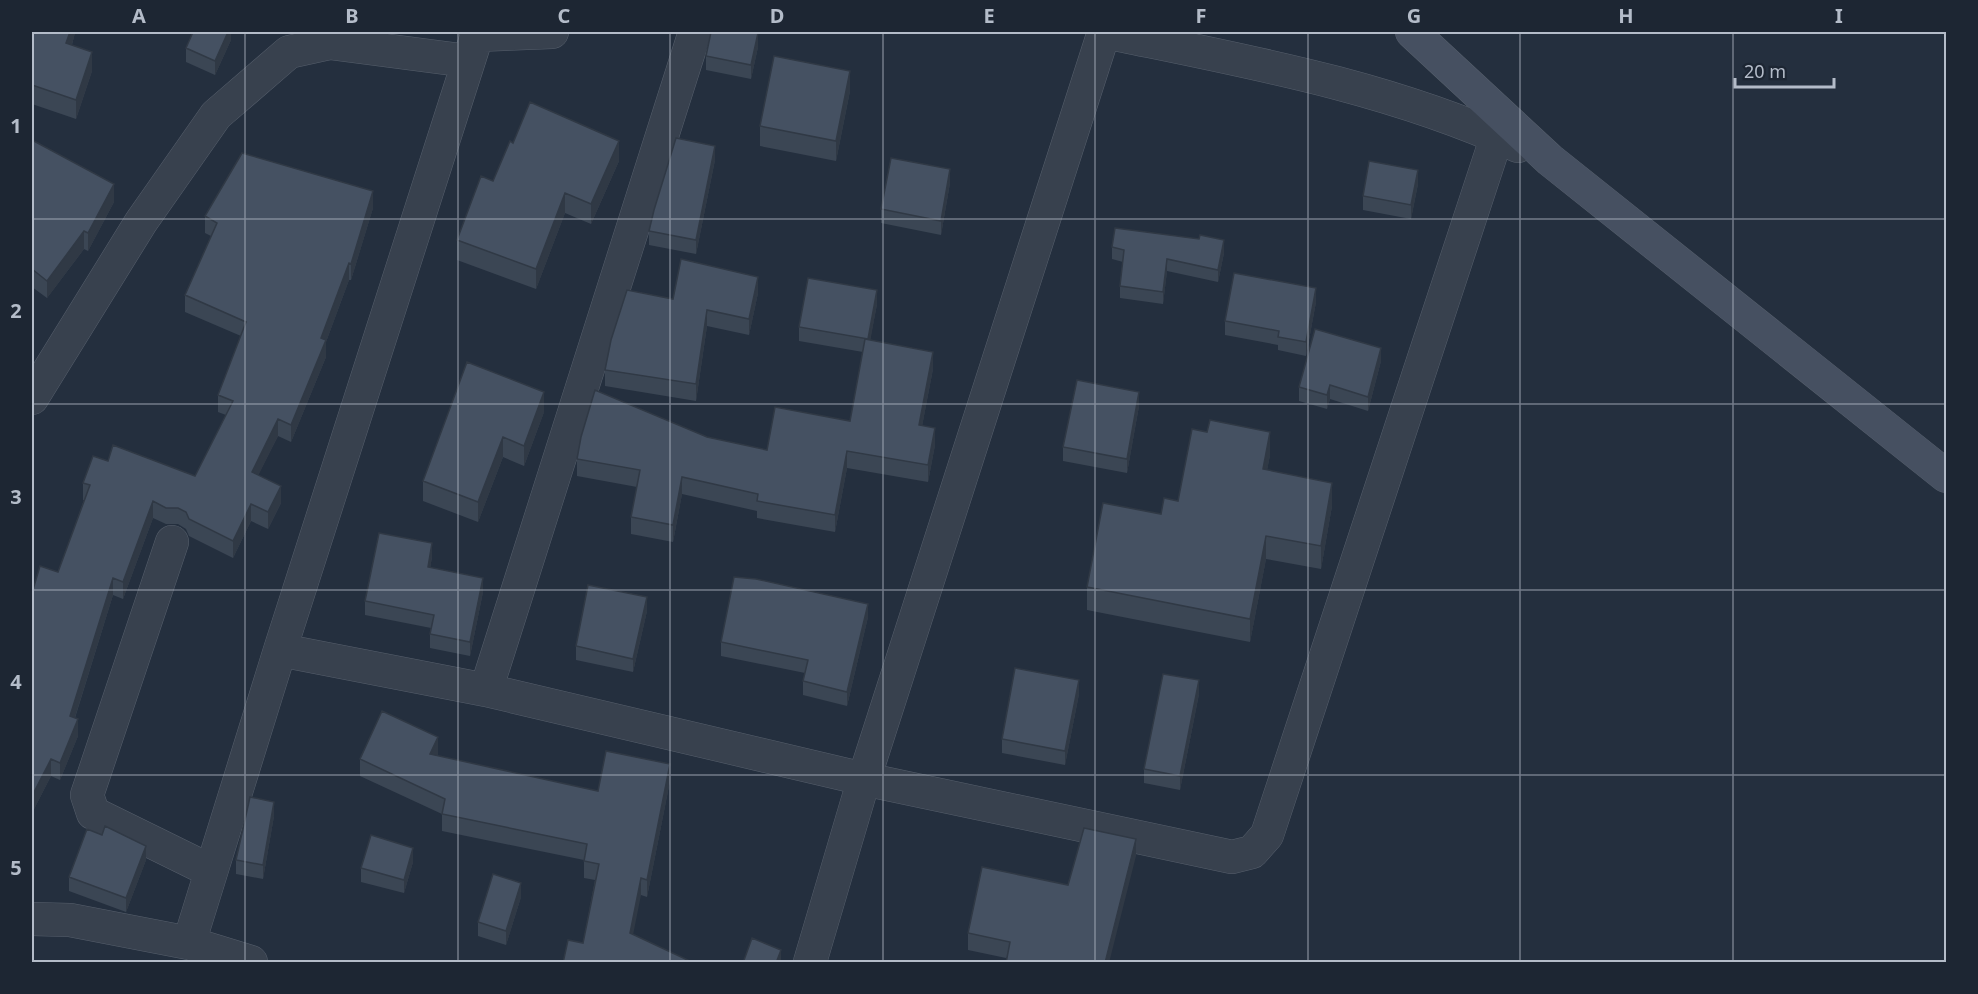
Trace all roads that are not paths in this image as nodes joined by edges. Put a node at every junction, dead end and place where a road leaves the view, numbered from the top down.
1 (552, 32) edge
2 (695, 32) edge
3 (1104, 32) edge
4 (1412, 32) edge
5 (474, 43) edge
6 (1497, 136) junction
7 (1550, 160) junction
8 (32, 398) edge
9 (1947, 476) edge
10 (172, 542) dead end
11 (280, 650) junction
12 (486, 690) junction
13 (864, 779) junction
14 (211, 871) junction
15 (32, 919) edge
16 (189, 943) junction
17 (811, 962) edge
18 (251, 963) edge

1 - 5 street
2 - 12 street
3 - 6 street
3 - 13 street
4 - 7 street
5 - 8 street
5 - 11 street
6 - 7 street
6 - 13 street
7 - 9 street
10 - 14 street
11 - 12 street
11 - 14 street
12 - 13 street
13 - 17 street
14 - 16 street
15 - 16 street
16 - 18 street

